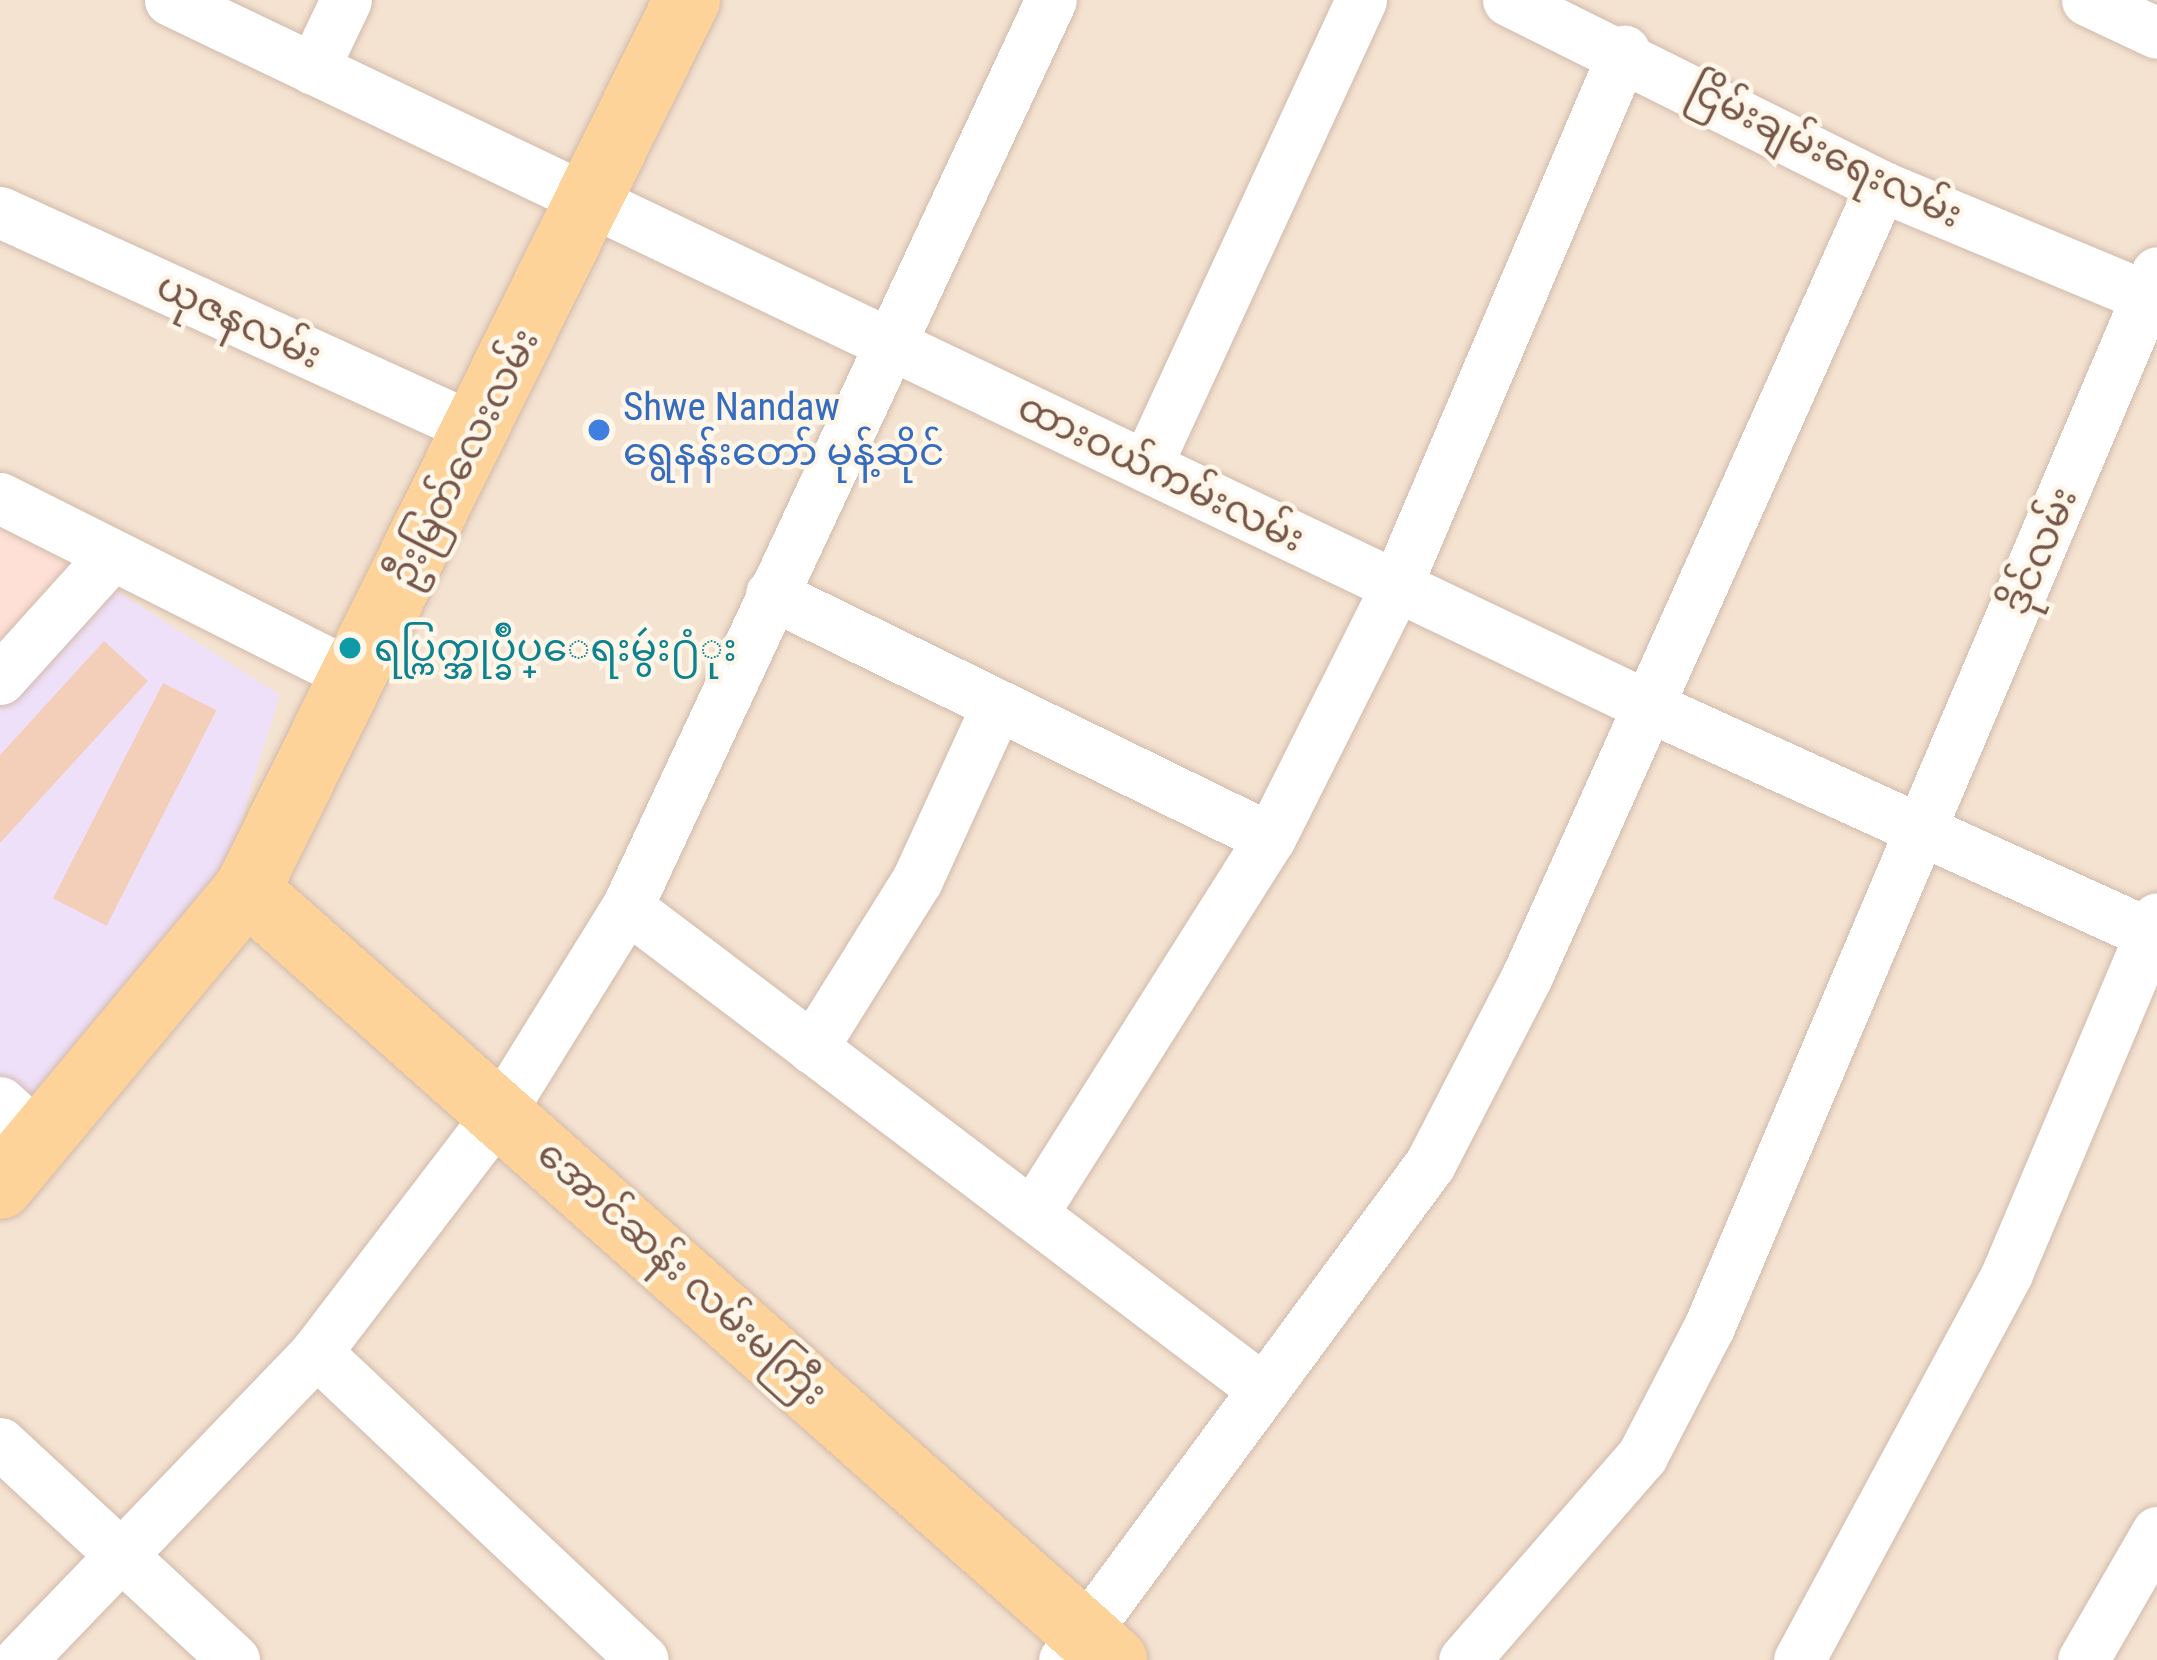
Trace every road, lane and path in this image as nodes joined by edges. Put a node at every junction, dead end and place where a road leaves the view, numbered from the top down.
1 (170, 0) edge
2 (346, 0) edge
3 (687, 0) edge
4 (1051, 0) edge
5 (1361, 0) edge
6 (1508, 0) edge
7 (2087, 0) edge
8 (2157, 33) edge
9 (1624, 51) junction
10 (313, 69) junction
11 (1881, 186) junction
12 (590, 205) junction
13 (0, 212) edge
14 (2153, 290) edge
15 (887, 342) junction
16 (478, 430) junction
17 (1146, 466) junction
18 (0, 498) edge
19 (112, 555) junction
20 (1396, 586) junction
21 (771, 594) junction
22 (354, 676) junction
23 (0, 679) edge
24 (997, 704) junction
25 (1648, 706) junction
26 (1924, 831) junction
27 (1270, 838) junction
28 (247, 890) junction
29 (627, 907) junction
30 (2155, 929) edge
31 (812, 1048) junction
32 (501, 1110) junction
33 (13, 1142) edge
34 (1032, 1214) junction
35 (316, 1352) junction
36 (1264, 1390) junction
37 (0, 1443) edge
38 (2157, 1532) edge
39 (119, 1557) junction
40 (1087, 1652) edge
41 (20, 1660) edge
42 (234, 1660) edge
43 (643, 1660) edge
44 (1464, 1660) edge
45 (1799, 1660) edge
46 (2083, 1660) edge

1 - 10 street, ထားဝယ်ကမ်းလမ်း
2 - 10 street
3 - 12 main road, ဦးမြတ်လေးလမ်း
4 - 15 street
5 - 17 street
6 - 9 street, ငြိမ်းချမ်းရေးလမ်း
7 - 8 street
9 - 11 street, ငြိမ်းချမ်းရေးလမ်း
9 - 20 street
10 - 12 street, ထားဝယ်ကမ်းလမ်း
11 - 14 street, ငြိမ်းချမ်းရေးလမ်း
11 - 25 street
12 - 15 street, ထားဝယ်ကမ်းလမ်း
12 - 16 main road, ဦးမြတ်လေးလမ်း
13 - 16 street, ယုဇနလမ်း
14 - 26 street, ဒိုင်လမ်း
15 - 17 street, ထားဝယ်ကမ်းလမ်း
15 - 21 street
16 - 22 main road, ဦးမြတ်လေးလမ်း
17 - 20 street, ထားဝယ်ကမ်းလမ်း
18 - 19 street
19 - 22 street
19 - 23 street
20 - 25 street, ထားဝယ်ကမ်းလမ်း
20 - 27 street
21 - 24 street
21 - 29 street
22 - 28 main road, ဦးမြတ်လေးလမ်း
24 - 27 street
24 - 31 street
25 - 26 street, ထားဝယ်ကမ်းလမ်း
25 - 36 street
26 - 30 street, ထားဝယ်ကမ်းလမ်း
26 - 44 street, ဒိုင်လမ်း
27 - 34 street
28 - 32 main road, အောင်ဆန်း လမ်းမကြီး
28 - 33 main road, ဦးမြတ်လေးလမ်း
29 - 31 street
29 - 32 street
30 - 45 street
31 - 34 street
32 - 35 street
32 - 40 main road, အောင်ဆန်း လမ်းမကြီး
34 - 36 street
35 - 39 street
35 - 43 street
36 - 40 street
37 - 39 street
38 - 46 street
39 - 41 street
39 - 42 street

